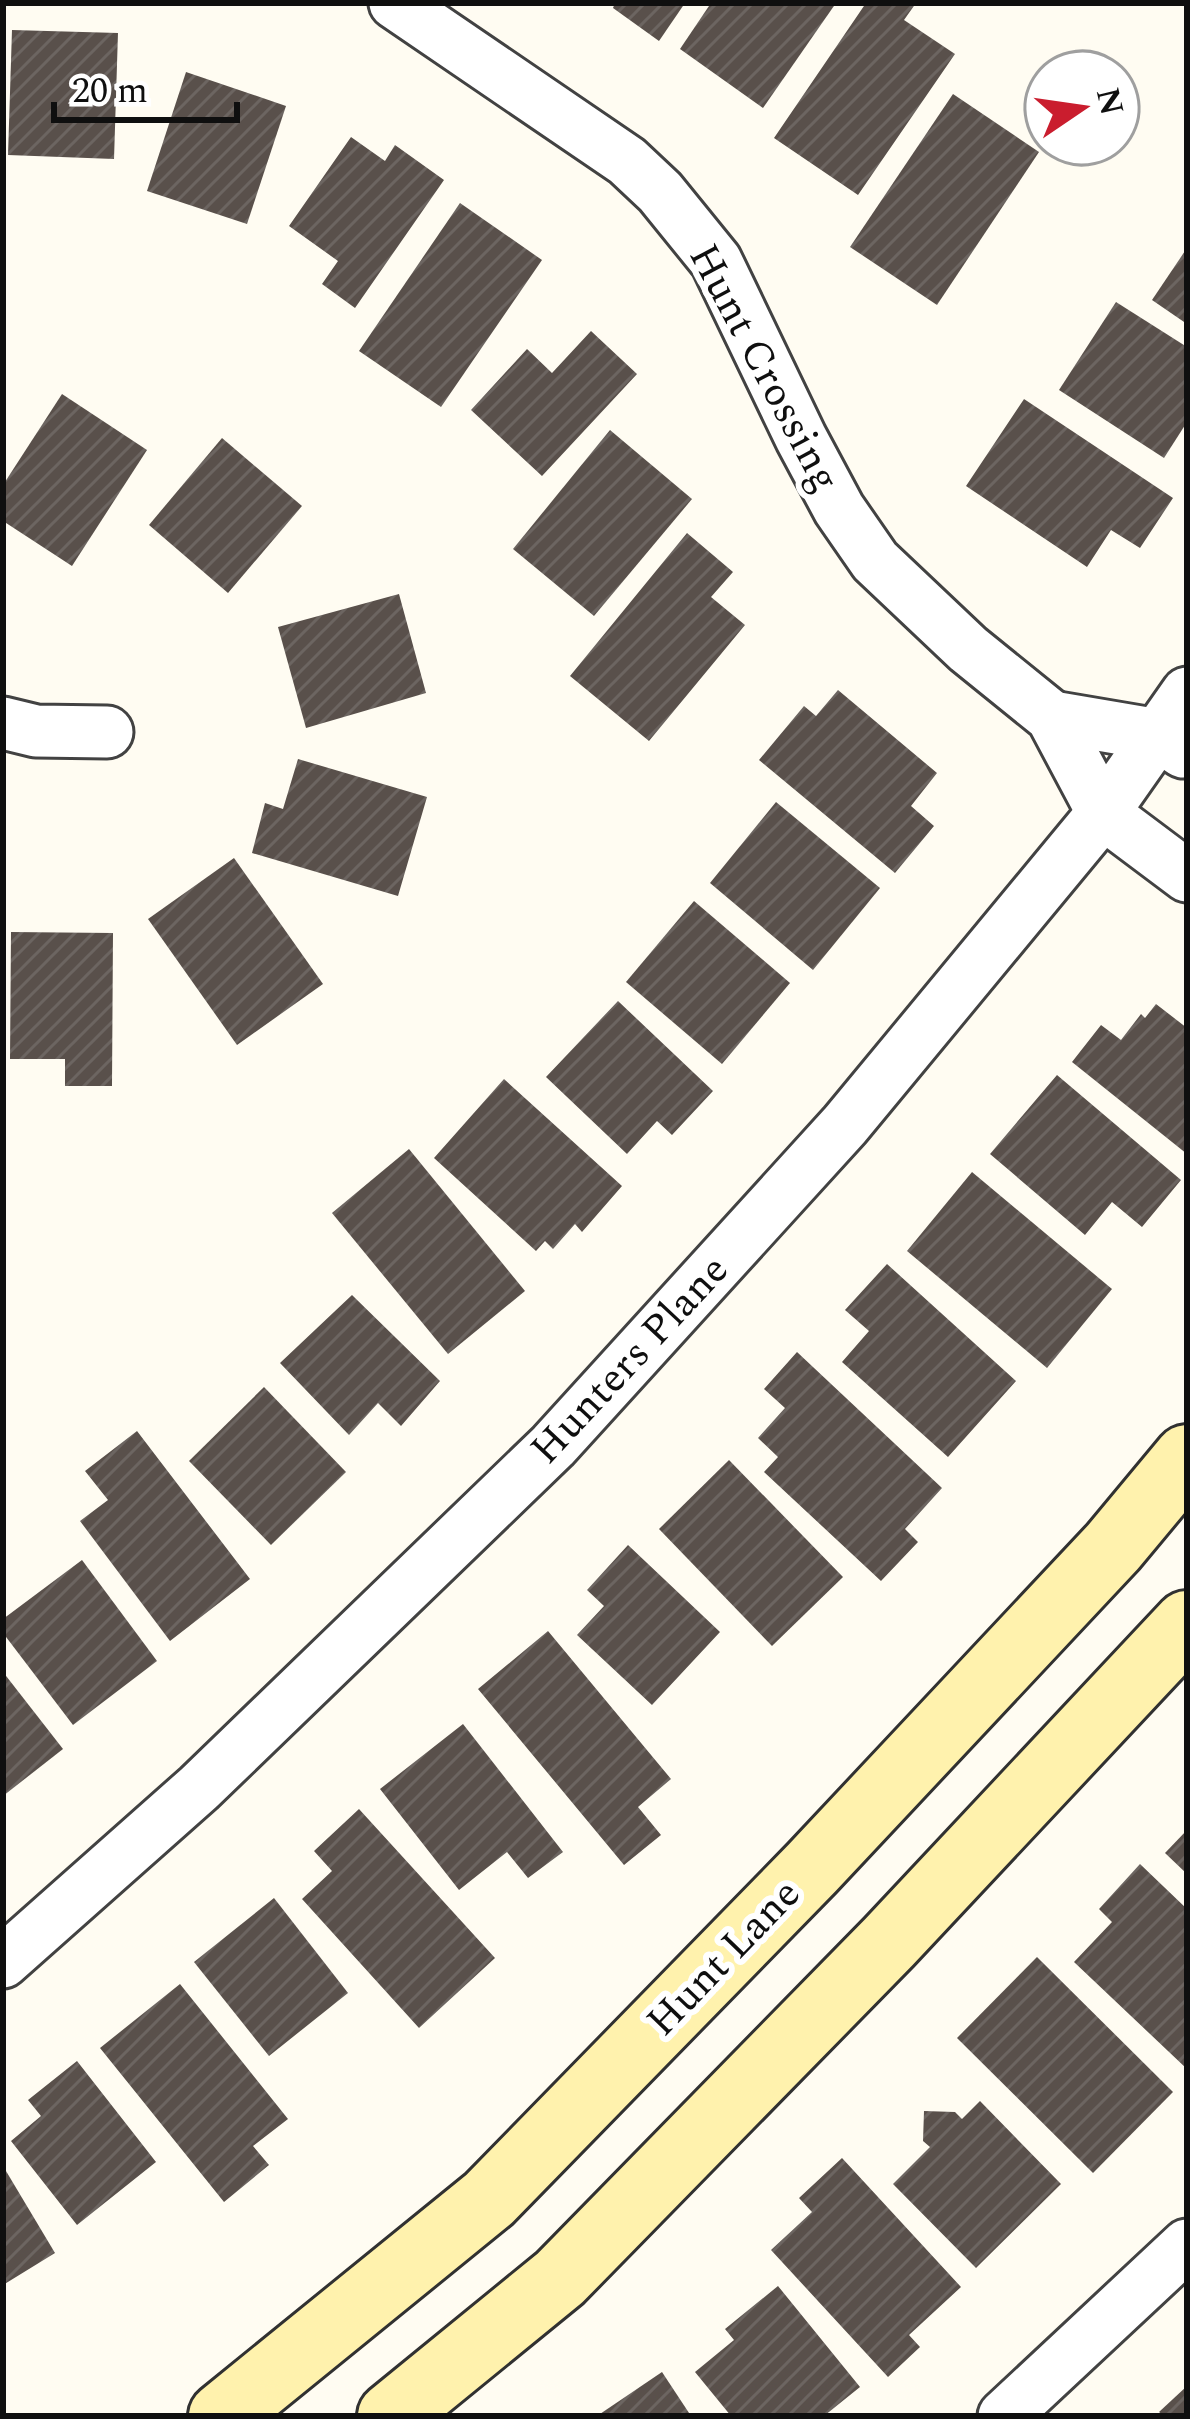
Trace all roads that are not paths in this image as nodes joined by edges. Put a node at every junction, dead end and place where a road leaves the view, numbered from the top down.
1 (395, 3) edge
2 (1187, 693) edge
3 (1052, 717) junction
4 (3, 723) edge
5 (107, 731) dead end
6 (1172, 745) edge
7 (1103, 814) junction
8 (1187, 876) edge
9 (1187, 1458) edge
10 (1187, 1624) edge
11 (3, 1961) edge
12 (1187, 2245) edge
13 (222, 2416) edge
14 (391, 2416) edge
15 (1004, 2416) edge

1 - 3 street, Hunt Crossing
2 - 6 street, Hunters Plane
3 - 6 street, Hunt Crossing
3 - 7 street, Hunt Crossing
4 - 5 street
6 - 7 street, Hunters Plane
7 - 8 street, Hunt Crossing
7 - 11 street, Hunters Plane
9 - 13 main road, Hunt Lane
10 - 14 main road
12 - 15 street

